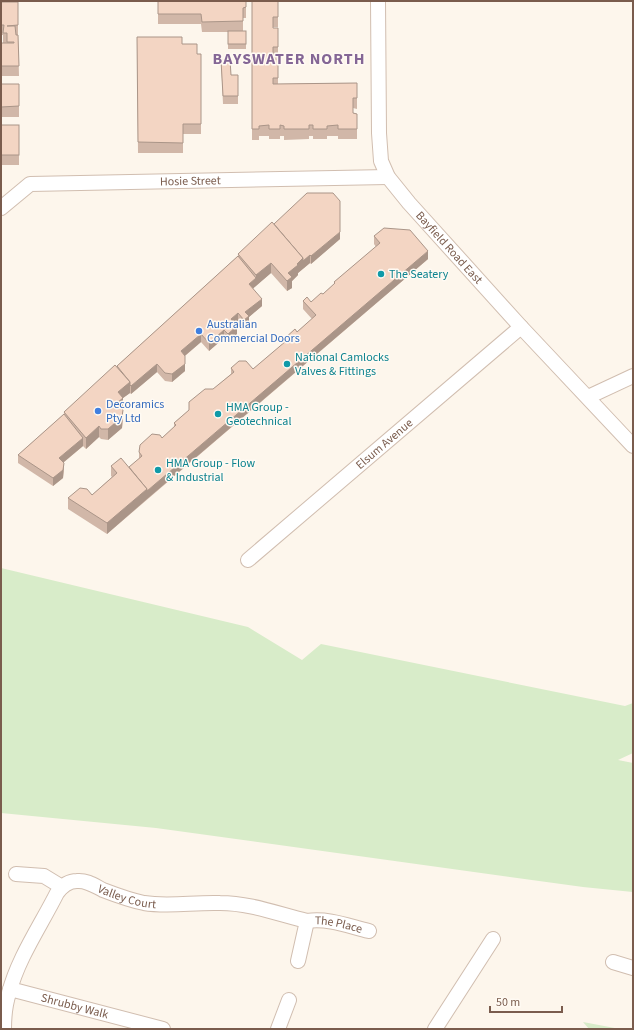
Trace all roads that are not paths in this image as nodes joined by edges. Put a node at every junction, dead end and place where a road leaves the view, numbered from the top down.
1 (378, 1) edge
2 (388, 177) junction
3 (1, 208) edge
4 (521, 327) junction
5 (633, 376) edge
6 (588, 397) junction
7 (633, 446) edge
8 (248, 560) dead end
9 (16, 874) dead end
10 (62, 887) junction
11 (307, 921) junction
12 (369, 932) dead end
13 (493, 939) dead end
14 (298, 961) dead end
15 (613, 962) dead end
16 (633, 968) edge
17 (10, 989) junction
18 (289, 1000) dead end
19 (4, 1029) edge
20 (163, 1029) edge
21 (278, 1029) edge
22 (435, 1029) edge

1 - 2 street, Bayfield Road East
2 - 3 street, Hosie Street
2 - 4 street, Bayfield Road East
4 - 6 street, Bayfield Road East
4 - 8 street, Elsum Avenue
5 - 6 street
6 - 7 street, Bayfield Road East
9 - 10 street
10 - 11 street, Valley Court
10 - 17 street
11 - 12 street, The Place
11 - 14 street
13 - 22 street
15 - 16 street
17 - 19 street
17 - 20 street, Shrubby Walk
18 - 21 street

